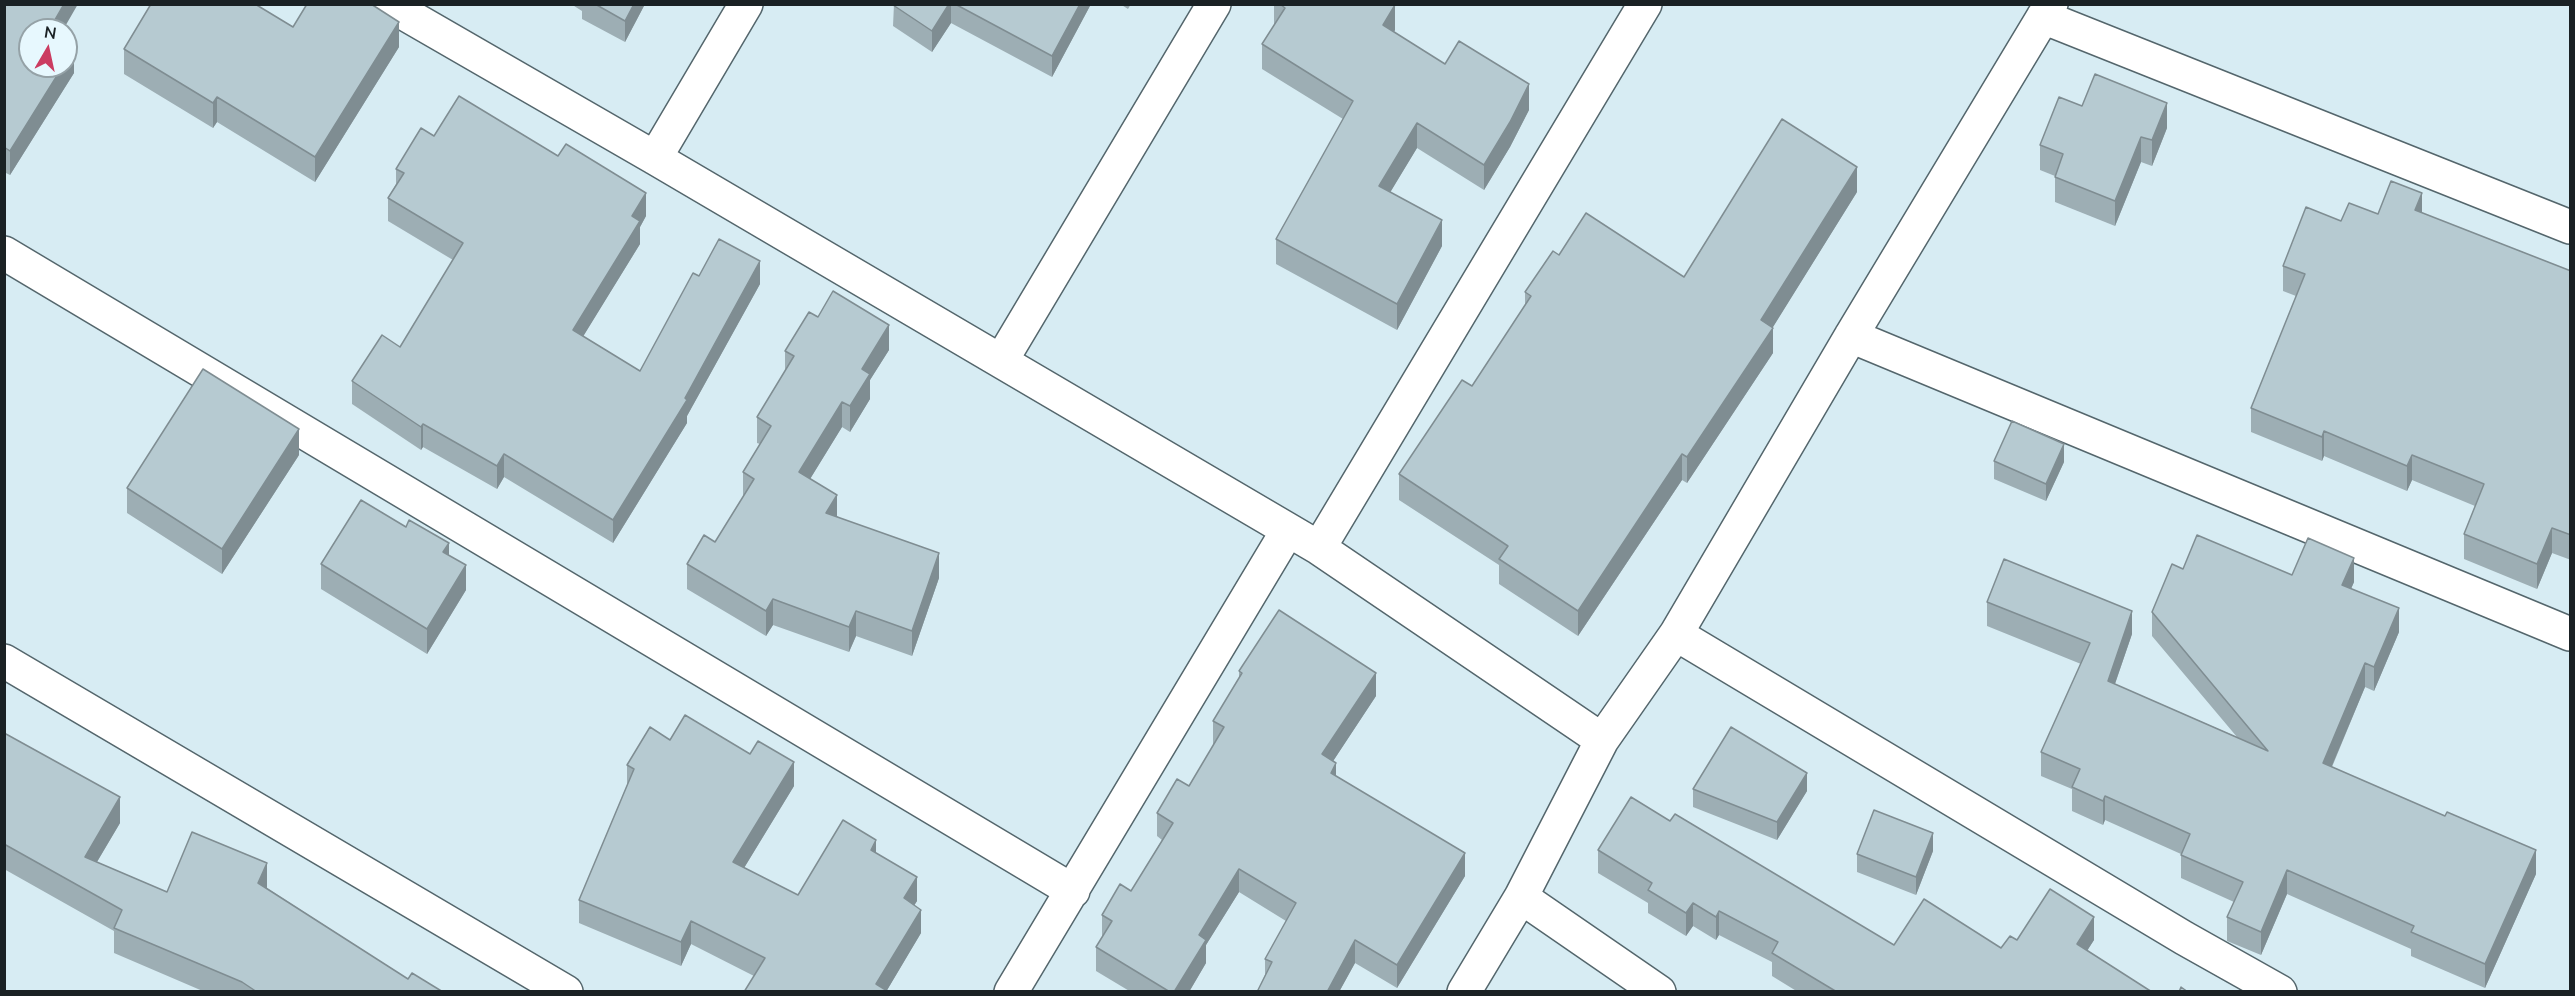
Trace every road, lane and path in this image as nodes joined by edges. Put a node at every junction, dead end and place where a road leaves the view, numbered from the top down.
1 (388, 4) edge
2 (746, 4) edge
3 (1214, 4) edge
4 (1645, 4) edge
5 (2047, 11) edge
6 (655, 158) junction
7 (2571, 227) edge
8 (4, 253) edge
9 (1851, 336) junction
10 (1001, 361) junction
11 (1288, 530) junction
12 (1318, 548) junction
13 (1676, 634) junction
14 (2571, 634) edge
15 (4, 661) edge
16 (1602, 740) junction
17 (1072, 891) junction
18 (1521, 897) junction
19 (566, 992) edge
20 (1011, 992) edge
21 (1464, 992) edge
22 (1659, 992) edge
23 (2280, 992) edge

1 - 6 street
2 - 6 street
3 - 10 street
4 - 12 street
5 - 7 street
5 - 9 street
6 - 10 street
8 - 17 street
9 - 13 street
9 - 14 street
10 - 11 street
11 - 12 street
11 - 17 street
12 - 16 street
13 - 16 street
13 - 23 street
15 - 19 street
16 - 18 street
17 - 20 street
18 - 21 street
18 - 22 street

